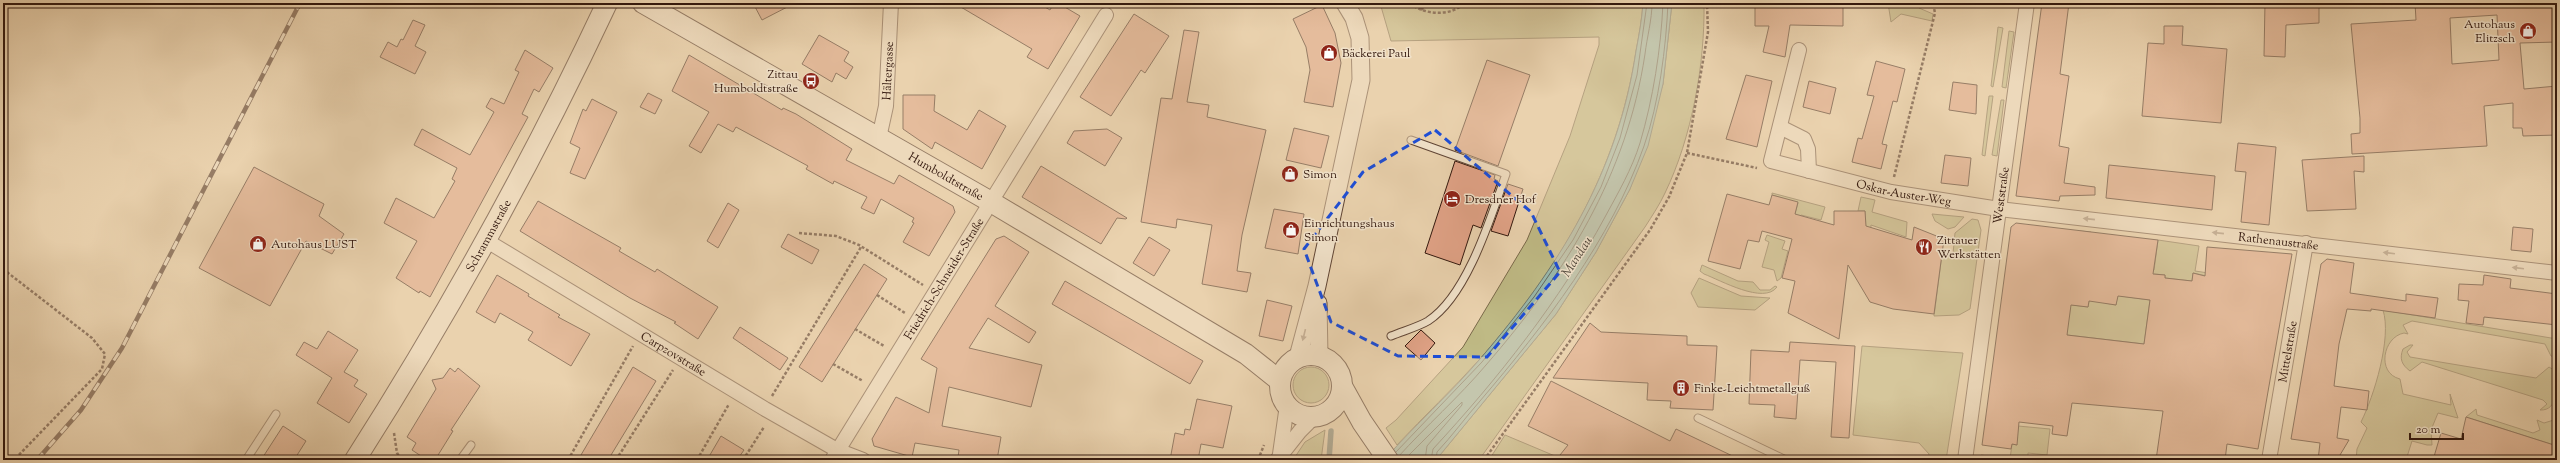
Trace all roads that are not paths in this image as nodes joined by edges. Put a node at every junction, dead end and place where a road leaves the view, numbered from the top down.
1 (607, 3) edge
2 (643, 3) edge
3 (891, 3) edge
4 (1345, 3) edge
5 (2027, 3) edge
6 (1106, 15) dead end
7 (1799, 50) dead end
8 (1780, 127) junction
9 (879, 138) junction
10 (1411, 140) dead end
11 (1809, 171) junction
12 (991, 202) junction
13 (1999, 209) junction
14 (488, 241) junction
15 (2306, 243) junction
16 (2557, 273) edge
17 (1317, 286) junction
18 (1391, 336) dead end
19 (1246, 354) junction
20 (1319, 356) junction
21 (1294, 360) junction
22 (1280, 381) junction
23 (1342, 386) junction
24 (1287, 405) junction
25 (276, 414) dead end
26 (1321, 414) junction
27 (1698, 418) dead end
28 (1362, 422) junction
29 (471, 445) dead end
30 (835, 455) edge
31 (1279, 458) edge
32 (246, 460) edge
33 (354, 460) edge
34 (460, 460) edge
35 (864, 460) edge
36 (1388, 460) edge
37 (1786, 460) edge
38 (1965, 460) edge
39 (2269, 460) edge

1 - 14 main road, Schrammstraße
2 - 9 main road, Humboldtstraße
3 - 9 street, Hältergasse
4 - 17 street
5 - 13 street, Weststraße
6 - 12 street, Friedrich-Schneider-Straße
7 - 8 street
8 - 11 street
8 - 11 street, Oskar-Auster-Weg
9 - 12 main road, Humboldtstraße
10 - 18 lane
11 - 13 street, Oskar-Auster-Weg
12 - 19 main road, Humboldtstraße
12 - 30 street, Friedrich-Schneider-Straße
15 -> 13 street, Rathenaustraße
13 - 38 street, Weststraße
14 - 30 street, Carpzovstraße
14 - 33 main road, Schrammstraße
16 -> 15 street, Rathenaustraße
15 - 39 street, Mittelstraße
17 - 20 street
17 -> 21 street
19 - 21 main road, Humboldtstraße
19 - 22 main road, Humboldtstraße
20 - 21 main road
20 - 23 main road
21 - 22 main road
22 - 24 main road
23 - 26 main road
23 - 28 main road
24 - 26 main road
24 - 31 street
25 - 32 lane
26 - 28 main road
26 - 31 street
27 - 37 lane
28 - 36 main road
29 - 34 lane
30 - 35 street, Carpzovstraße

